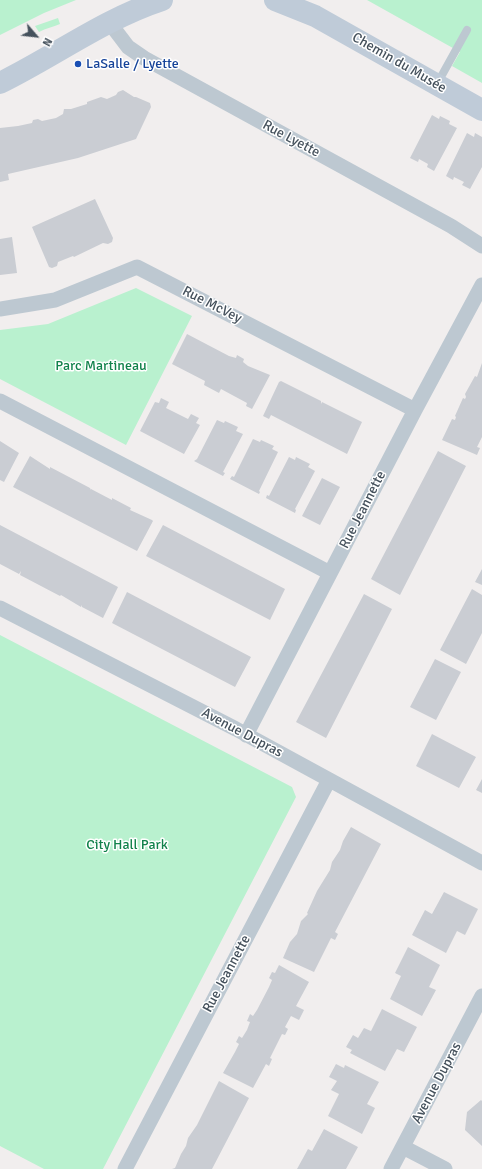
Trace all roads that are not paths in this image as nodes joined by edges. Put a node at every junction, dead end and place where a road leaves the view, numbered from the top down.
1 (162, 0) edge
2 (275, 0) edge
3 (109, 22) junction
4 (467, 30) dead end
5 (0, 83) edge
6 (436, 84) junction
7 (482, 110) edge
8 (482, 246) edge
9 (482, 285) edge
10 (0, 309) edge
11 (0, 401) edge
12 (415, 410) junction
13 (330, 573) junction
14 (0, 608) edge
15 (246, 735) junction
16 (329, 780) junction
17 (482, 864) edge
18 (482, 996) edge
19 (403, 1147) junction
20 (125, 1169) edge
21 (391, 1169) edge
22 (444, 1169) edge

1 - 3 main road
2 - 6 main road, Chemin du Musée
3 - 5 main road
3 - 8 street, Rue Lyette
4 - 6 lane
6 - 7 main road, Chemin du Musée
9 - 12 street, Rue Jeannette
10 - 12 street, Rue McVey
11 - 13 street
12 - 13 street, Rue Jeannette
13 - 15 street, Rue Jeannette
14 - 15 street, Avenue Dupras
15 - 16 street, Avenue Dupras
16 - 17 street, Avenue Dupras
16 - 20 street, Rue Jeannette
18 - 19 street, Avenue Dupras
19 - 21 street, Avenue Dupras
19 - 22 street

